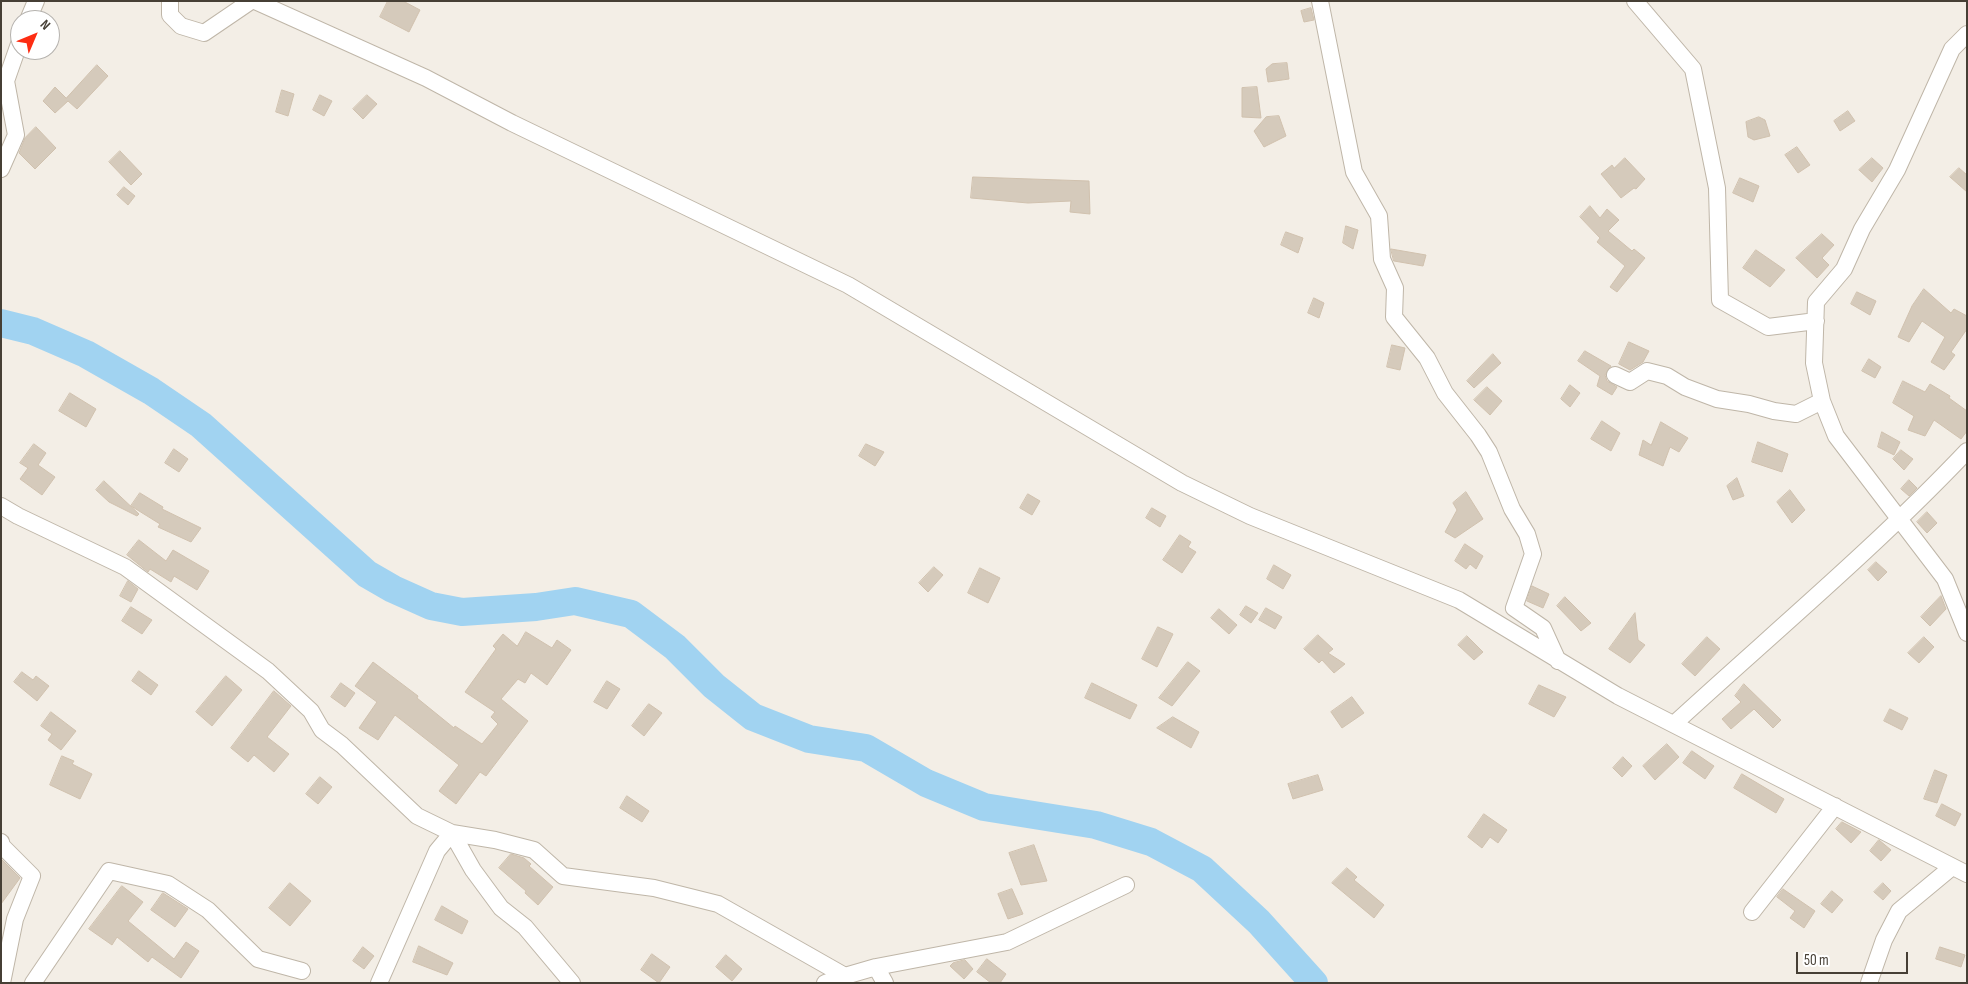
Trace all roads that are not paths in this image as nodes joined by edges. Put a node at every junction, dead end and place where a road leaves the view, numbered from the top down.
1 (170, 1) edge
2 (251, 1) edge
3 (255, 1) edge
4 (1320, 1) edge
5 (1635, 1) edge
6 (1967, 34) edge
7 (13, 60) edge
8 (1, 170) edge
9 (1816, 320) junction
10 (1615, 375) dead end
11 (1822, 401) junction
12 (1967, 451) edge
13 (1, 506) edge
14 (1898, 520) junction
15 (1965, 624) edge
16 (1558, 662) junction
17 (1674, 724) junction
18 (1835, 806) junction
19 (452, 833) junction
20 (1, 842) edge
21 (1960, 870) edge
22 (1126, 885) dead end
23 (1752, 912) dead end
24 (876, 967) junction
25 (302, 972) dead end
26 (844, 976) junction
27 (2, 983) edge
28 (33, 983) edge
29 (379, 983) edge
30 (572, 983) edge
31 (825, 983) edge
32 (885, 983) edge
33 (1869, 983) edge

1 - 2 street
3 - 16 street
4 - 16 street
5 - 9 street
6 - 9 street
7 - 8 street
9 - 11 street
10 - 11 street
11 - 14 street
12 - 14 street
13 - 19 street
14 - 15 street
14 - 17 street
16 - 17 street
17 - 18 street
18 - 21 street
18 - 23 street
19 - 26 street
19 - 29 street
19 - 30 street
20 - 27 street
21 - 33 street
22 - 24 street
24 - 26 street
24 - 32 street
25 - 28 street
26 - 31 street

